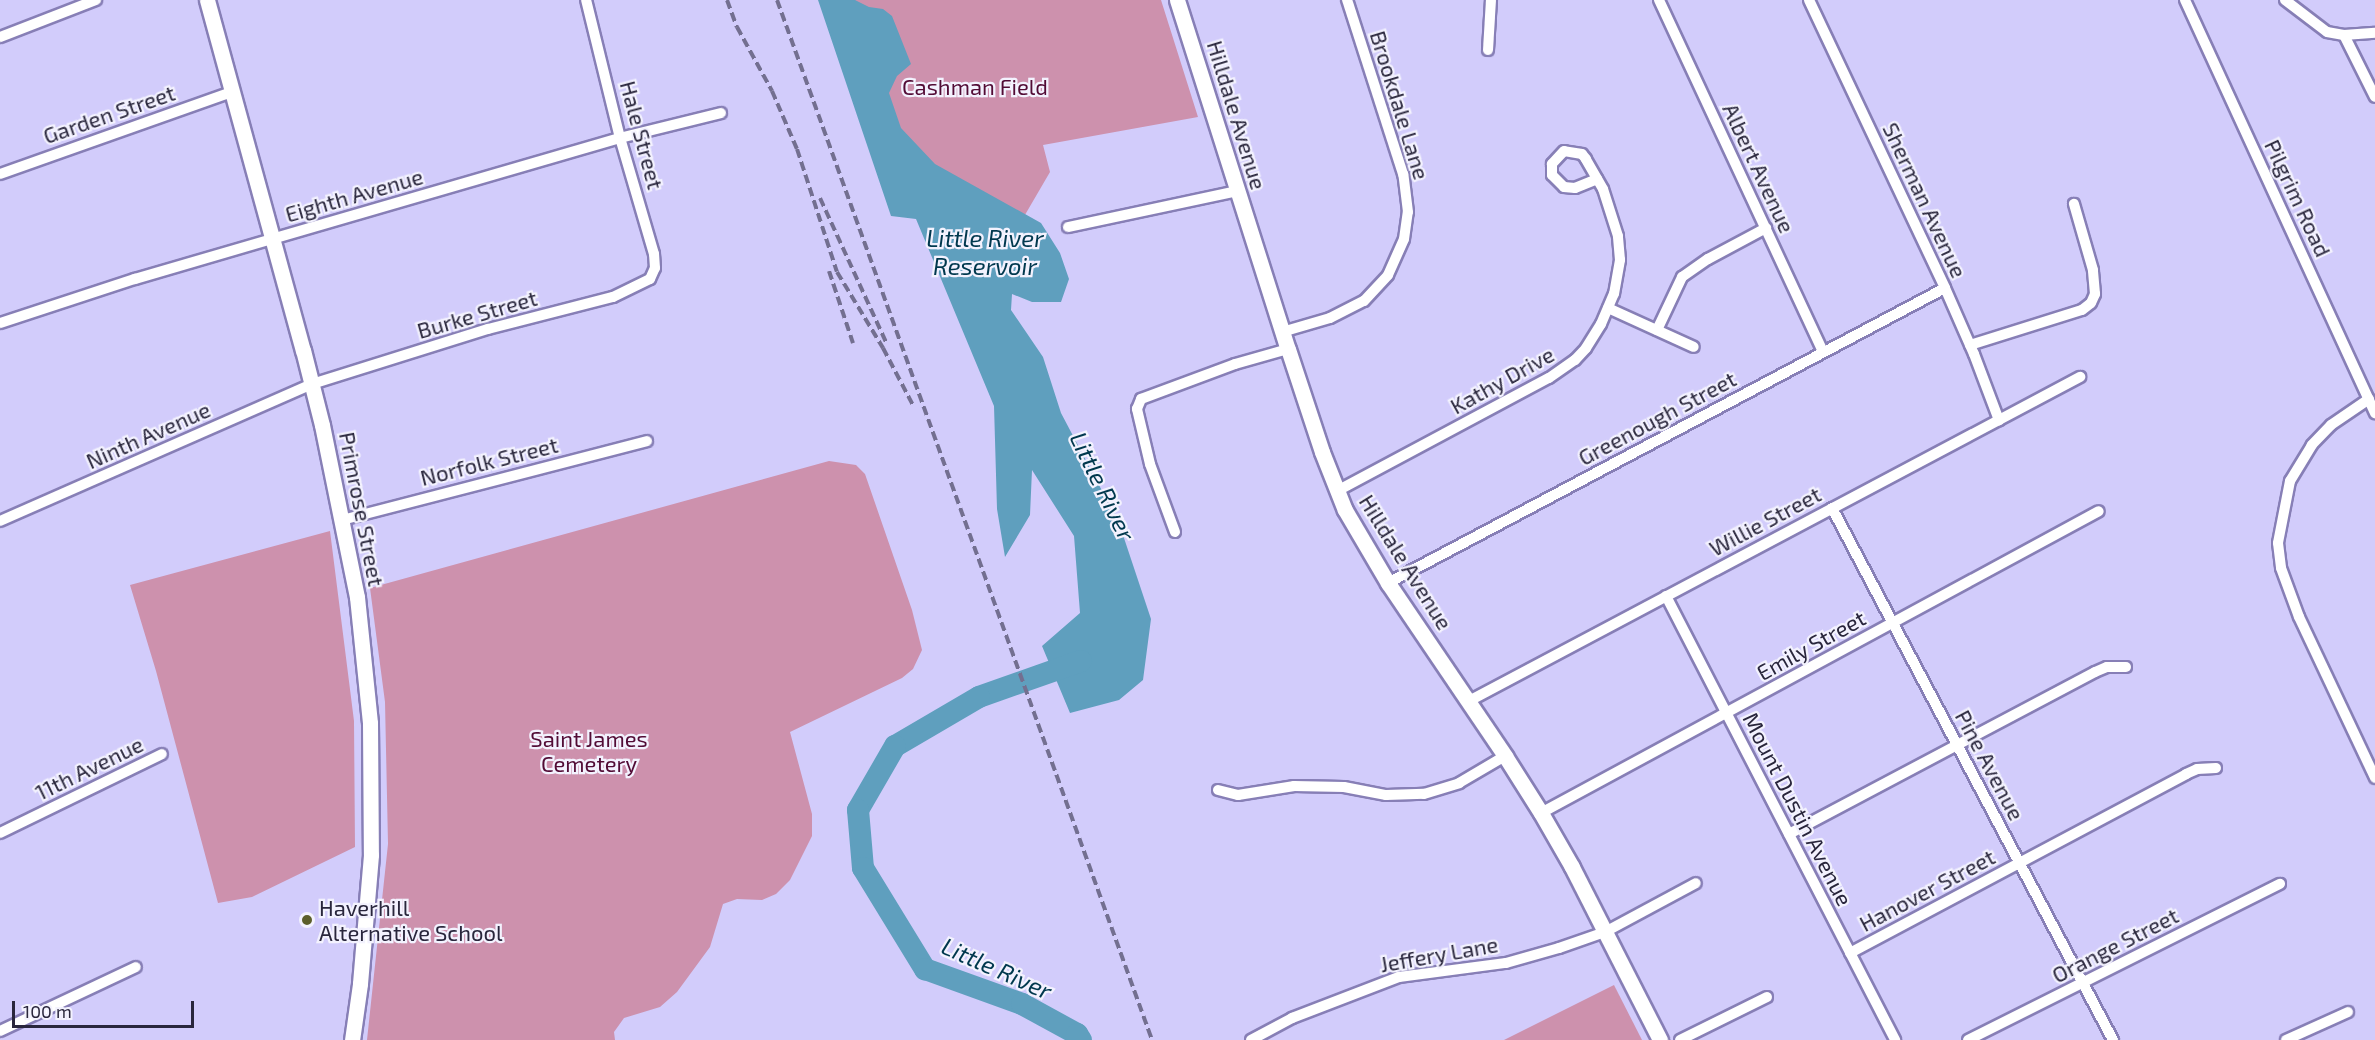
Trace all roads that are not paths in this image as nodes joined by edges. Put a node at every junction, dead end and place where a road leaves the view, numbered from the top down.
1 (96, 0) edge
2 (207, 0) edge
3 (586, 0) edge
4 (1177, 0) edge
5 (1347, 0) edge
6 (1491, 0) edge
7 (1659, 0) edge
8 (1809, 0) edge
9 (2185, 0) edge
10 (2285, 0) edge
11 (2375, 33) edge
12 (2344, 35) junction
13 (0, 37) edge
14 (1488, 50) dead end
15 (232, 92) junction
16 (2375, 97) edge
17 (721, 113) dead end
18 (620, 138) junction
19 (0, 174) edge
20 (1597, 179) dead end
21 (1237, 191) junction
22 (2074, 204) dead end
23 (1068, 227) dead end
24 (1766, 228) junction
25 (272, 238) junction
26 (650, 279) joint
27 (1945, 288) junction
28 (1608, 308) junction
29 (0, 323) edge
30 (1657, 330) junction
31 (1282, 332) junction
32 (1970, 345) junction
33 (1694, 347) dead end
34 (1288, 349) junction
35 (1824, 352) junction
36 (2080, 377) dead end
37 (312, 384) junction
38 (2369, 399) junction
39 (2375, 413) edge
40 (1999, 420) junction
41 (646, 441) dead end
42 (1336, 491) junction
43 (1832, 508) junction
44 (2100, 511) dead end
45 (342, 520) junction
46 (0, 521) edge
47 (1175, 532) dead end
48 (1388, 583) junction
49 (1666, 596) junction
50 (1893, 623) junction
51 (2126, 667) dead end
52 (1468, 700) junction
53 (1726, 713) junction
54 (1957, 745) junction
55 (162, 754) dead end
56 (1505, 756) junction
57 (2216, 768) dead end
58 (2375, 778) edge
59 (1218, 790) dead end
60 (1541, 813) junction
61 (0, 833) edge
62 (1789, 834) junction
63 (2020, 863) junction
64 (1696, 883) dead end
65 (2280, 884) dead end
66 (1605, 932) junction
67 (1850, 953) junction
68 (136, 967) dead end
69 (2083, 982) junction
70 (1767, 997) dead end
71 (2348, 1012) dead end
72 (0, 1031) edge
73 (352, 1040) edge
74 (1251, 1040) edge
75 (1660, 1040) edge
76 (1680, 1040) edge
77 (1895, 1040) edge
78 (1968, 1040) edge
79 (2113, 1040) edge
80 (2286, 1040) edge

1 - 13 street
2 - 15 main road, Primrose Street
3 - 18 street, Hale Street
4 - 21 main road, Hilldale Avenue
5 - 31 street, Brookdale Lane
6 - 14 street
7 - 24 street, Albert Avenue
8 - 27 street, Sherman Avenue
9 - 38 street, Pilgrim Road
10 - 12 street
11 - 12 street
12 - 16 street
15 - 19 street, Garden Street
15 - 25 main road, Primrose Street
17 - 18 street, Eighth Avenue
18 - 25 street, Eighth Avenue
18 - 26 street, Hale Street
20 - 28 street, Kathy Drive
21 - 23 street
21 - 31 main road, Hilldale Avenue
22 - 32 street
24 - 30 street
24 - 35 street, Albert Avenue
25 - 29 street, Eighth Avenue
25 - 37 main road, Primrose Street
26 - 37 street, Burke Street
27 - 32 street, Sherman Avenue
27 - 35 street, Greenough Street
28 - 30 street
28 - 42 street, Kathy Drive
30 - 33 street
31 - 34 main road, Hilldale Avenue
32 - 40 street, Sherman Avenue
34 - 42 main road, Hilldale Avenue
34 - 47 street
35 - 48 street, Greenough Street
36 - 40 street, Willie Street
37 - 45 main road, Primrose Street
37 - 46 street, Ninth Avenue
38 - 39 street, Pilgrim Road
38 - 58 street
40 - 43 street, Willie Street
41 - 45 street, Norfolk Street
42 - 48 main road, Hilldale Avenue
43 - 49 street, Willie Street
43 - 50 street, Pine Avenue
44 - 50 street, Emily Street
45 - 73 main road, Primrose Street
48 - 52 main road, Hilldale Avenue
49 - 52 street, Willie Street
49 - 53 street, Mount Dustin Avenue
50 - 53 street, Emily Street
50 - 54 street, Pine Avenue
51 - 54 street
52 - 56 main road, Hilldale Avenue
53 - 60 street, Emily Street
53 - 62 street, Mount Dustin Avenue
54 - 62 street
54 - 63 street, Pine Avenue
55 - 61 street, 11th Avenue
56 - 59 street
56 - 60 main road, Hilldale Avenue
57 - 63 street, Hanover Street
60 - 66 main road, Hilldale Avenue
62 - 67 street, Mount Dustin Avenue
63 - 67 street, Hanover Street
63 - 69 street, Pine Avenue
64 - 66 street, Jeffery Lane
65 - 69 street, Orange Street
66 - 74 street, Jeffery Lane
66 - 75 main road, Hilldale Avenue
67 - 77 street, Mount Dustin Avenue
68 - 72 street
69 - 78 street, Orange Street
69 - 79 street, Pine Avenue
70 - 76 street
71 - 80 street

